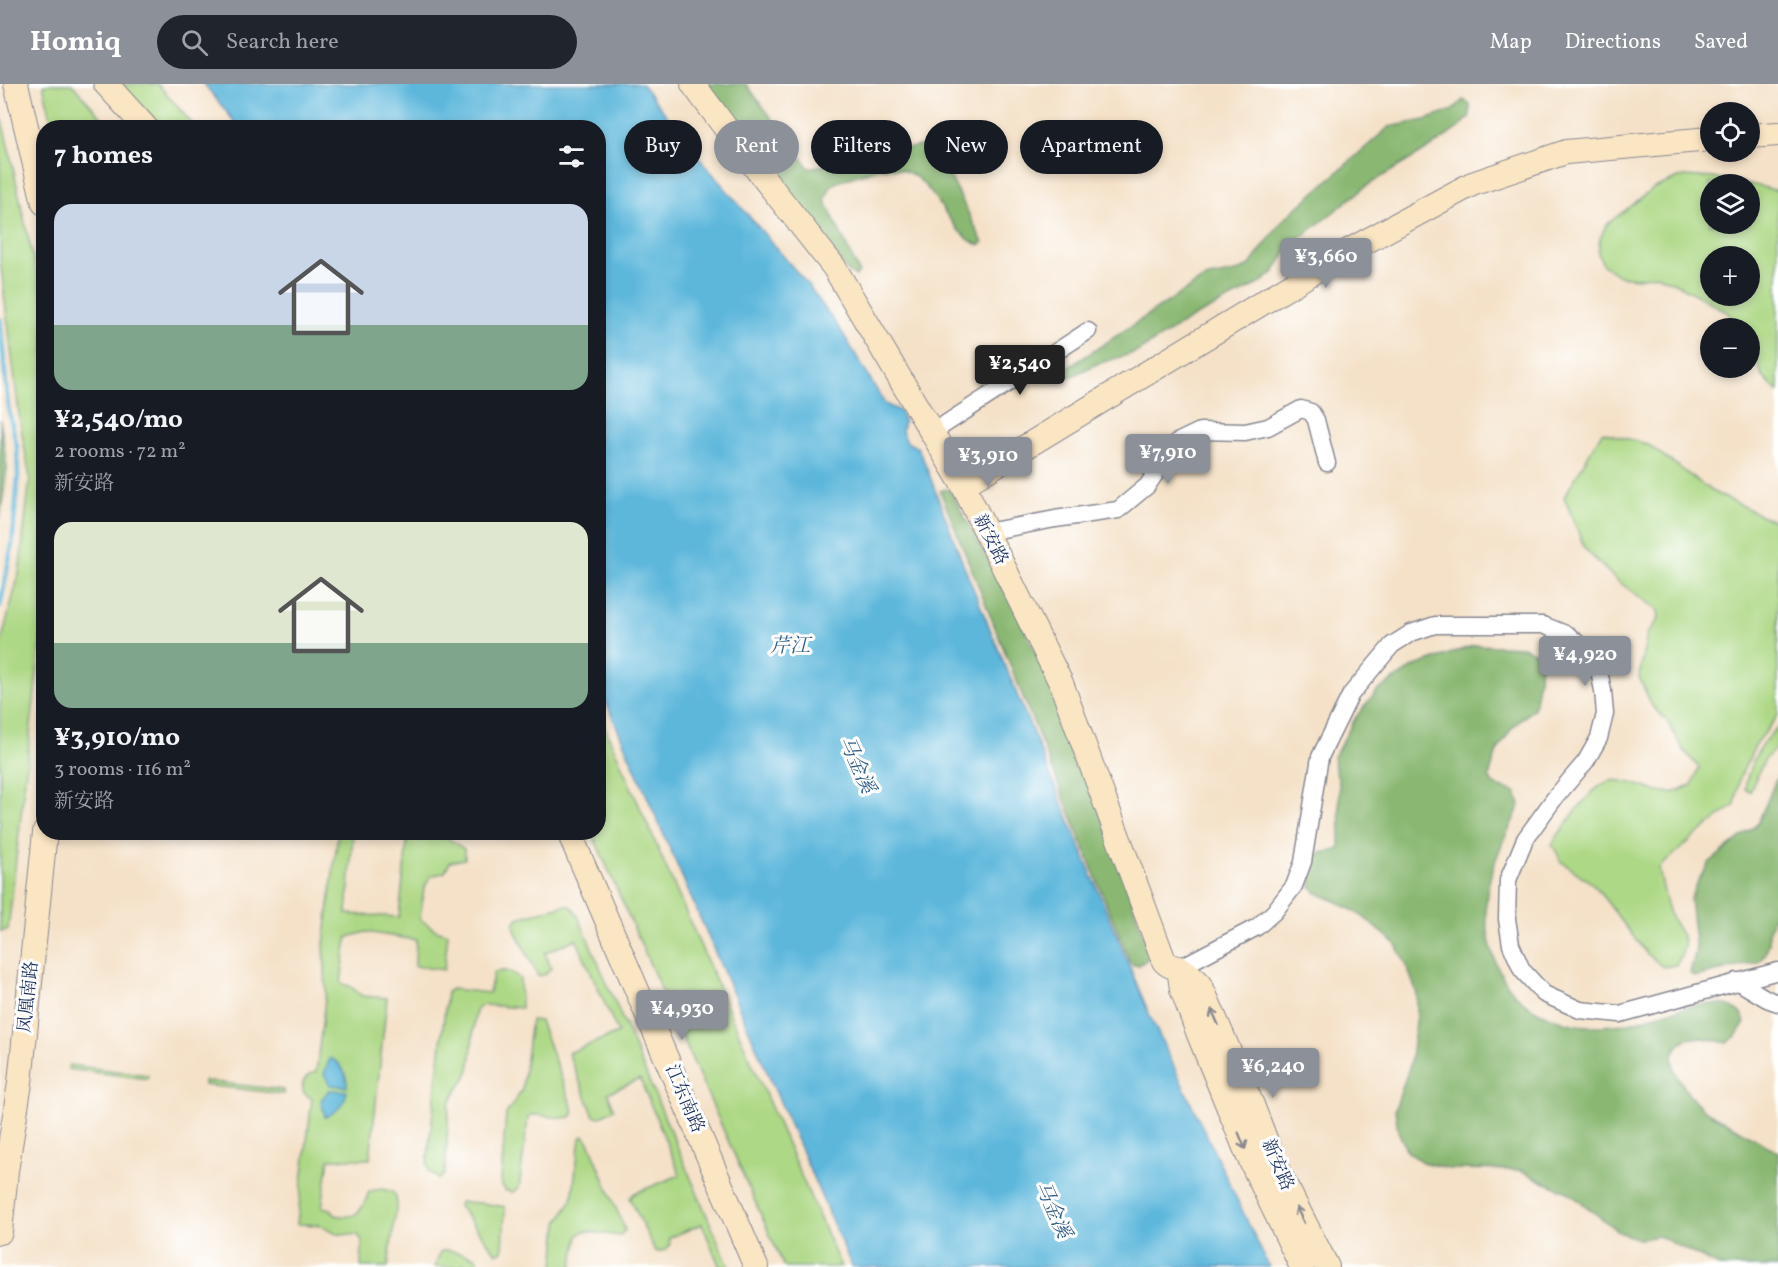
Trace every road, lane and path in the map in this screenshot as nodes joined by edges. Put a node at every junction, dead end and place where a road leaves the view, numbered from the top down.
1 (16, 84) edge
2 (106, 84) edge
3 (693, 84) edge
4 (139, 120) edge
5 (1778, 134) edge
6 (1760, 135) edge
7 (1700, 140) edge
8 (36, 169) edge
9 (1088, 331) dead end
10 (933, 432) junction
11 (1327, 463) dead end
12 (963, 485) junction
13 (987, 532) junction
14 (44, 840) edge
15 (572, 840) edge
16 (1179, 968) junction
17 (1778, 971) edge
18 (1737, 981) junction
19 (1778, 1003) edge
20 (0, 1232) edge
21 (756, 1267) edge
22 (1302, 1267) edge
23 (1327, 1267) edge

1 - 8 main road
2 - 4 main road
3 - 10 main road, 新安路
5 - 6 main road
7 - 12 main road
9 - 10 street
10 - 12 main road, 新安路
11 - 13 street
12 - 13 main road, 新安路
13 - 16 main road, 新安路
14 - 20 main road, 凤凰南路
15 - 21 main road, 江东南路
16 - 18 street
16 -> 22 main road, 新安路
23 -> 16 main road, 新安路
17 - 18 street
18 - 19 street

